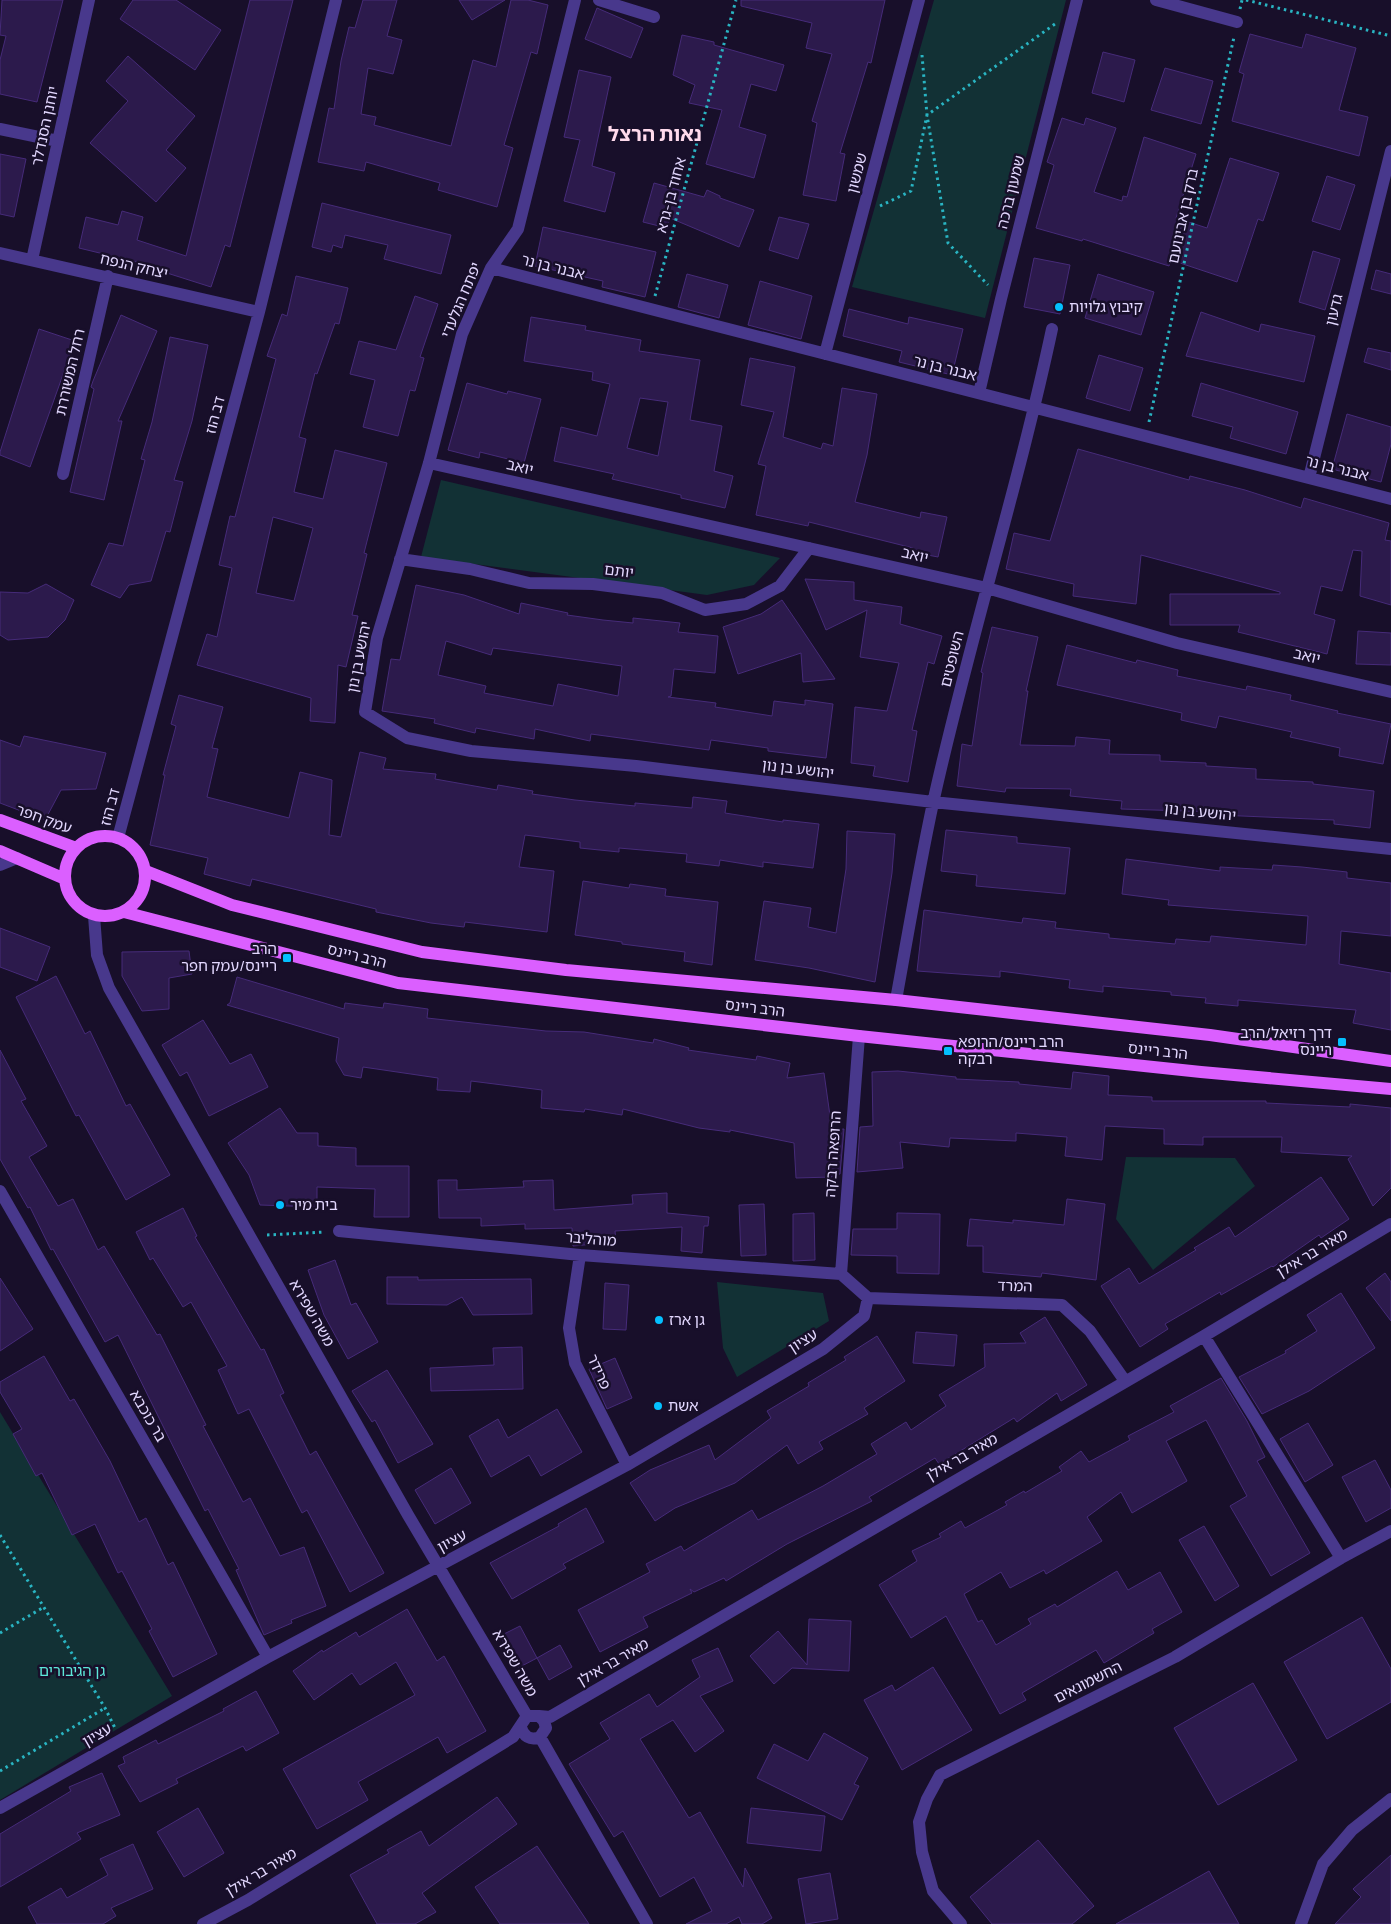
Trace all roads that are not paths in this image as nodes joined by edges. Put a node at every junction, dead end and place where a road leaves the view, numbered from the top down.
1 (89, 0) edge
2 (336, 0) edge
3 (575, 0) edge
4 (599, 0) edge
5 (919, 0) edge
6 (1156, 0) edge
7 (1075, 6) edge
8 (654, 17) dead end
9 (1237, 22) road end
10 (0, 129) edge
11 (58, 141) junction
12 (1391, 151) edge
13 (0, 253) edge
14 (32, 260) junction
15 (491, 268) junction
16 (108, 276) junction
17 (259, 312) junction
18 (1052, 329) dead end
19 (825, 354) junction
20 (979, 393) junction
21 (1035, 408) junction
22 (428, 463) junction
23 (63, 474) dead end
24 (1309, 478) junction
25 (1391, 499) edge
26 (809, 548) junction
27 (400, 559) junction
28 (987, 588) junction
29 (1391, 692) edge
30 (934, 802) junction
31 (0, 820) edge
32 (118, 838) junction
33 (76, 848) junction
34 (1391, 849) edge
35 (0, 851) edge
36 (17, 858) junction
37 (0, 865) edge
38 (146, 871) junction
39 (65, 880) junction
40 (124, 912) junction
41 (94, 916) junction
42 (896, 1000) junction
43 (859, 1036) junction
44 (1391, 1061) edge
45 (1391, 1089) edge
46 (0, 1191) edge
47 (1391, 1224) edge
48 (339, 1232) road end
49 (580, 1255) junction
50 (841, 1274) junction
51 (868, 1298) junction
52 (1204, 1336) junction
53 (1125, 1381) junction
54 (626, 1465) junction
55 (1391, 1531) edge
56 (1341, 1558) junction
57 (440, 1566) junction
58 (268, 1657) junction
59 (536, 1726) junction
60 (1391, 1800) edge
61 (0, 1808) edge
62 (203, 1924) edge
63 (647, 1924) edge
64 (961, 1924) edge
65 (1301, 1924) edge

1 - 11 street, יוחנן הסנדלר
2 - 17 street, דב הוז
3 - 15 street, יפתח הגלעדי
4 - 8 street
5 - 19 street, שמשון
6 - 9 street
7 - 20 street, שמעון ברכה
10 - 11 street
11 - 14 street, יוחנן הסנדלר
12 - 24 street, גדעון
13 - 14 street, יצחק הנפח
14 - 16 street, יצחק הנפח
15 - 19 street, אבנר בן נר
15 - 22 street, יפתח הגלעדי
16 - 17 street, יצחק הנפח
16 - 23 street, רחל המשוררת
17 - 32 street, דב הוז
18 - 21 street, השופטים
19 - 20 street, אבנר בן נר
20 - 21 street, אבנר בן נר
21 - 24 street, אבנר בן נר
21 - 28 street, השופטים
22 - 26 street, יואב
22 - 27 street, יפתח הגלעדי
24 - 25 street, אבנר בן נר
26 - 27 street, יותם
26 - 28 street, יואב
27 - 30 street, יהושע בן נון
28 - 29 street, יואב
28 - 30 street, השופטים
30 - 34 street, יהושע בן נון
30 - 42 street, השופטים
31 - 33 main road, עמק חפר
32 - 33 main road
32 - 38 main road
33 - 39 main road
35 - 36 main road
36 - 37 street
36 - 39 main road
38 - 40 main road
38 - 42 main road, הרב ריינס
39 - 41 main road
40 - 41 main road
40 - 43 main road, הרב ריינס
41 - 57 street, משה שפירא
42 - 44 main road, הרב ריינס
43 - 45 main road, הרב ריינס
43 - 50 street, הרופאה רבקה
46 - 58 street, בר כוכבא
47 - 52 street, מאיר בר אילן
48 - 49 street, מוהליבר
49 - 50 street, מוהליבר
49 - 54 street, פרידר
50 - 51 street
51 - 53 street, המרד
51 - 54 street, עציון
52 - 53 street, מאיר בר אילן
52 - 56 street
53 - 59 street, מאיר בר אילן
54 - 57 street, עציון
55 - 56 street, החשמונאים
56 - 64 street, החשמונאים
57 - 58 street, עציון
57 - 59 street, משה שפירא
58 - 61 street, עציון
59 - 62 street, מאיר בר אילן
59 - 63 street, משה שפירא
60 - 65 street

